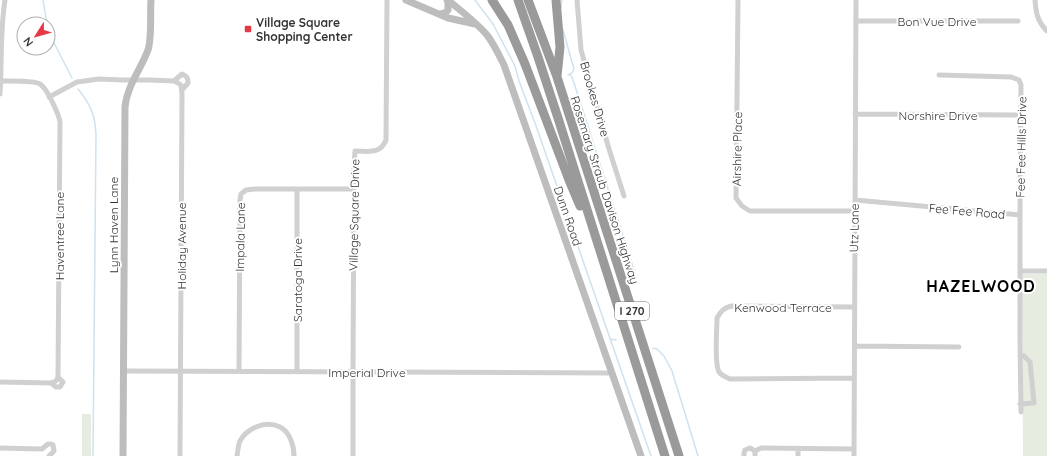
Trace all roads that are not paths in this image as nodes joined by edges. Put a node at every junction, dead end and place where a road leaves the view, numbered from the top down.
1 (5, 0) edge
2 (150, 0) edge
3 (387, 0) edge
4 (406, 0) edge
5 (447, 0) edge
6 (492, 0) edge
7 (518, 0) edge
8 (528, 0) edge
9 (556, 0) edge
10 (578, 0) edge
11 (738, 0) edge
12 (856, 0) edge
13 (1035, 0) edge
14 (462, 12) junction
15 (440, 14) junction
16 (448, 18) junction
17 (856, 21) junction
18 (1018, 21) dead end
19 (477, 25) junction
20 (1047, 31) edge
21 (940, 75) dead end
22 (557, 77) junction
23 (134, 80) junction
24 (0, 81) edge
25 (174, 81) junction
26 (182, 90) junction
27 (0, 94) edge
28 (49, 97) junction
29 (855, 114) junction
30 (1021, 115) junction
31 (354, 189) junction
32 (297, 190) junction
33 (624, 196) dead end
34 (855, 200) junction
35 (855, 211) junction
36 (1020, 215) junction
37 (601, 257) junction
38 (1020, 271) junction
39 (1047, 271) edge
40 (854, 306) junction
41 (854, 346) junction
42 (959, 347) dead end
43 (1020, 356) junction
44 (124, 371) junction
45 (180, 371) junction
46 (239, 371) junction
47 (298, 371) junction
48 (353, 372) junction
49 (611, 372) junction
50 (854, 378) junction
51 (0, 382) edge
52 (1020, 404) junction
53 (1021, 412) dead end
54 (0, 448) edge
55 (853, 448) junction
56 (42, 449) junction
57 (798, 449) junction
58 (755, 454) edge
59 (49, 456) edge
60 (123, 456) edge
61 (180, 456) edge
62 (237, 456) edge
63 (294, 456) edge
64 (353, 456) edge
65 (641, 456) edge
66 (665, 456) edge
67 (679, 456) edge
68 (744, 456) edge
69 (798, 456) edge
70 (854, 456) edge

1 - 24 street
2 - 23 street, Lynn Haven Lane
3 - 31 street, Village Square Drive
4 - 15 street
5 - 14 street, Dunn Road
5 - 15 street
6 - 37 highway
7 - 37 highway, Rosemary Straub Davison Highway / I 270
8 - 22 highway, Rosemary Straub Davison Highway / I 270
9 - 22 highway
10 - 33 street, Brookes Drive
11 - 35 street, Airshire Place
12 - 17 street, Utz Lane
13 - 20 street
14 - 16 street
14 - 19 street, Dunn Road
15 - 16 street
16 - 19 street
17 - 18 street, Bon Vue Drive
17 - 29 street, Utz Lane
19 - 49 street, Dunn Road
21 - 30 street, Fee Fee Hills Drive
22 - 67 highway, Rosemary Straub Davison Highway / I 270
23 - 25 street
23 - 28 street
23 - 44 street, Lynn Haven Lane
24 - 27 street
24 - 28 street, Haventree Lane
25 - 26 street
25 - 26 street, Holiday Avenue
26 - 45 street, Holiday Avenue
28 - 51 street, Haventree Lane
29 - 30 street, Norshire Drive
29 - 34 street, Utz Lane
30 - 36 street, Fee Fee Hills Drive
31 - 32 street, Impala Lane
31 - 48 street, Village Square Drive
32 - 46 street, Impala Lane
32 - 47 street, Saratoga Drive
34 - 35 street, Utz Lane
34 - 36 street, Fee Fee Road
35 - 40 street, Utz Lane
36 - 38 street, Fee Fee Road
37 - 66 highway, Rosemary Straub Davison Highway / I 270
38 - 39 street
38 - 43 street
40 - 41 street, Utz Lane
40 - 50 street, Kenwood Terrace
41 - 42 street
41 - 50 street, Utz Lane
43 - 52 street
43 - 52 street
44 - 45 street, Imperial Drive
44 - 60 street, Lynn Haven Lane
45 - 46 street, Imperial Drive
45 - 61 street, Holiday Avenue
46 - 47 street, Imperial Drive
47 - 48 street, Imperial Drive
48 - 49 street, Imperial Drive
48 - 64 street, Village Square Drive
49 - 65 street, Dunn Road
50 - 55 street, Utz Lane
52 - 53 street
54 - 56 street
55 - 57 street
55 - 70 street, Utz Lane
56 - 59 street
56 - 59 street
57 - 58 street
57 - 69 street
58 - 68 street
62 - 63 street

